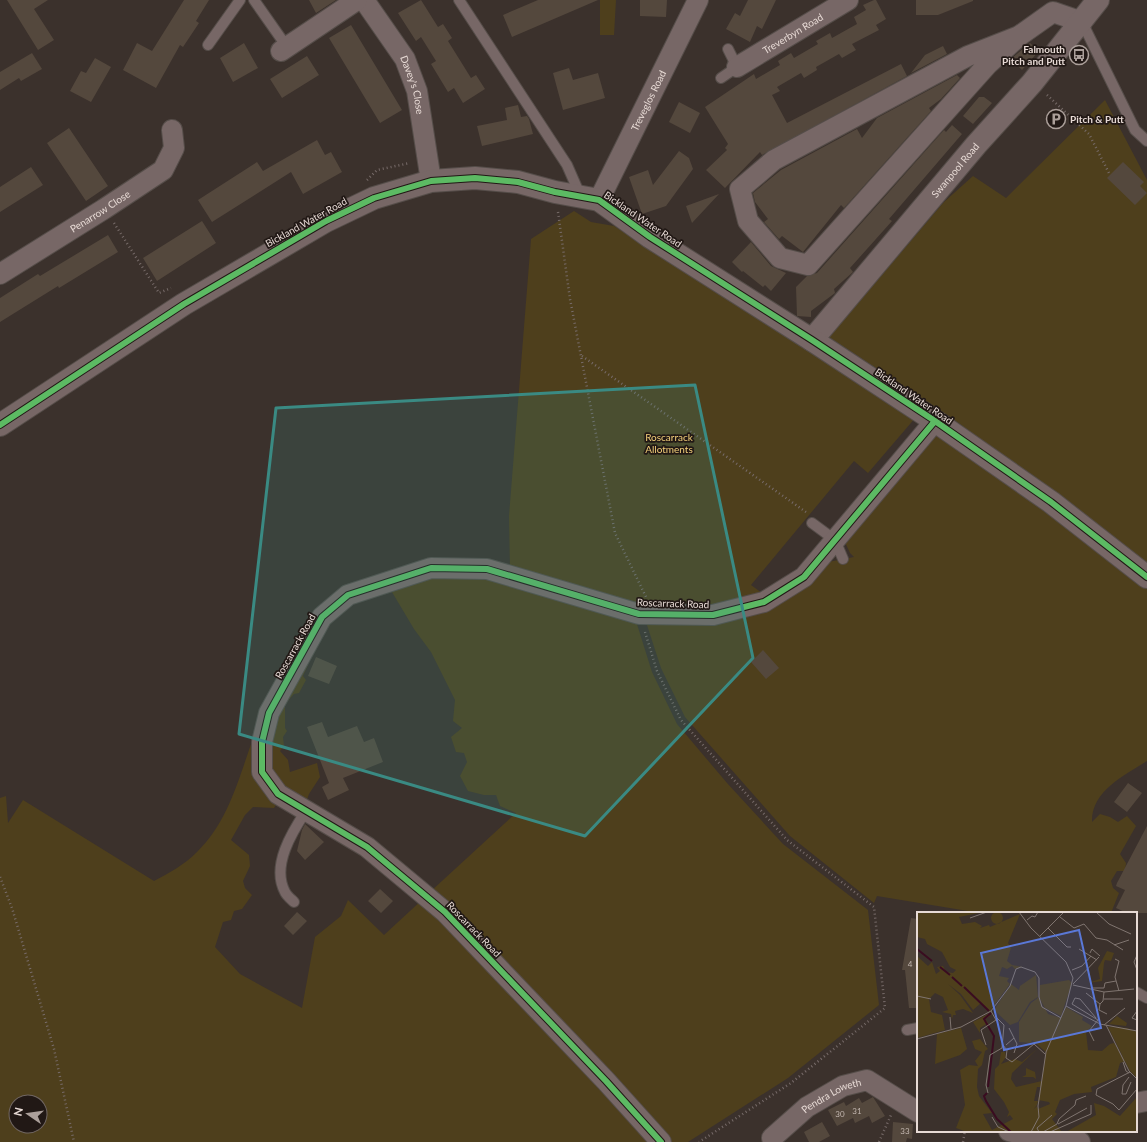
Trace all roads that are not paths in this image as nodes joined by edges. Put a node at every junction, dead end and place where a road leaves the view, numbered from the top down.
1 (240, 0) edge
2 (254, 0) edge
3 (357, 0) edge
4 (364, 0) edge
5 (459, 0) edge
6 (698, 0) edge
7 (848, 0) edge
8 (1098, 0) edge
9 (1082, 22) junction
10 (1018, 36) junction
11 (208, 46) dead end
12 (284, 49) joint
13 (728, 49) dead end
14 (738, 67) junction
15 (721, 78) dead end
16 (172, 130) dead end
17 (1147, 141) edge
18 (431, 181) junction
19 (590, 198) junction
20 (0, 274) edge
21 (812, 340) junction
22 (934, 421) junction
23 (0, 424) edge
24 (811, 519) road end
25 (835, 540) junction
26 (843, 559) dead end
27 (1147, 577) edge
28 (306, 811) junction
29 (294, 902) dead end
30 (1137, 993) edge
31 (1147, 998) edge
32 (917, 1028) edge
33 (907, 1030) dead end
34 (917, 1111) edge
35 (1013, 1132) edge
36 (1080, 1138) edge
37 (771, 1141) edge
38 (661, 1142) edge

1 - 11 lane
2 - 12 lane
3 - 12 street
4 - 18 street, Davey's Close
5 - 19 lane
6 - 19 street, Treveglos Road
7 - 14 street, Treverbyn Road
8 - 9 street, Swanpool Road
9 - 10 street
9 - 17 lane
9 - 21 street, Swanpool Road
10 - 10 street
13 - 14 lane
14 - 15 lane, Treverbyn Road
16 - 20 street, Penarrow Close
18 - 19 street, Bickland Water Road
18 - 23 street, Bickland Water Road
19 - 21 street, Bickland Water Road
21 - 22 street, Bickland Water Road
22 - 25 street, Roscarrack Road
22 - 27 street, Bickland Water Road
24 - 25 lane
25 - 26 lane
25 - 28 street, Roscarrack Road
28 - 29 lane
28 - 38 street, Roscarrack Road
30 - 31 lane
32 - 33 lane
34 - 37 street, Pendra Loweth
35 - 36 street

